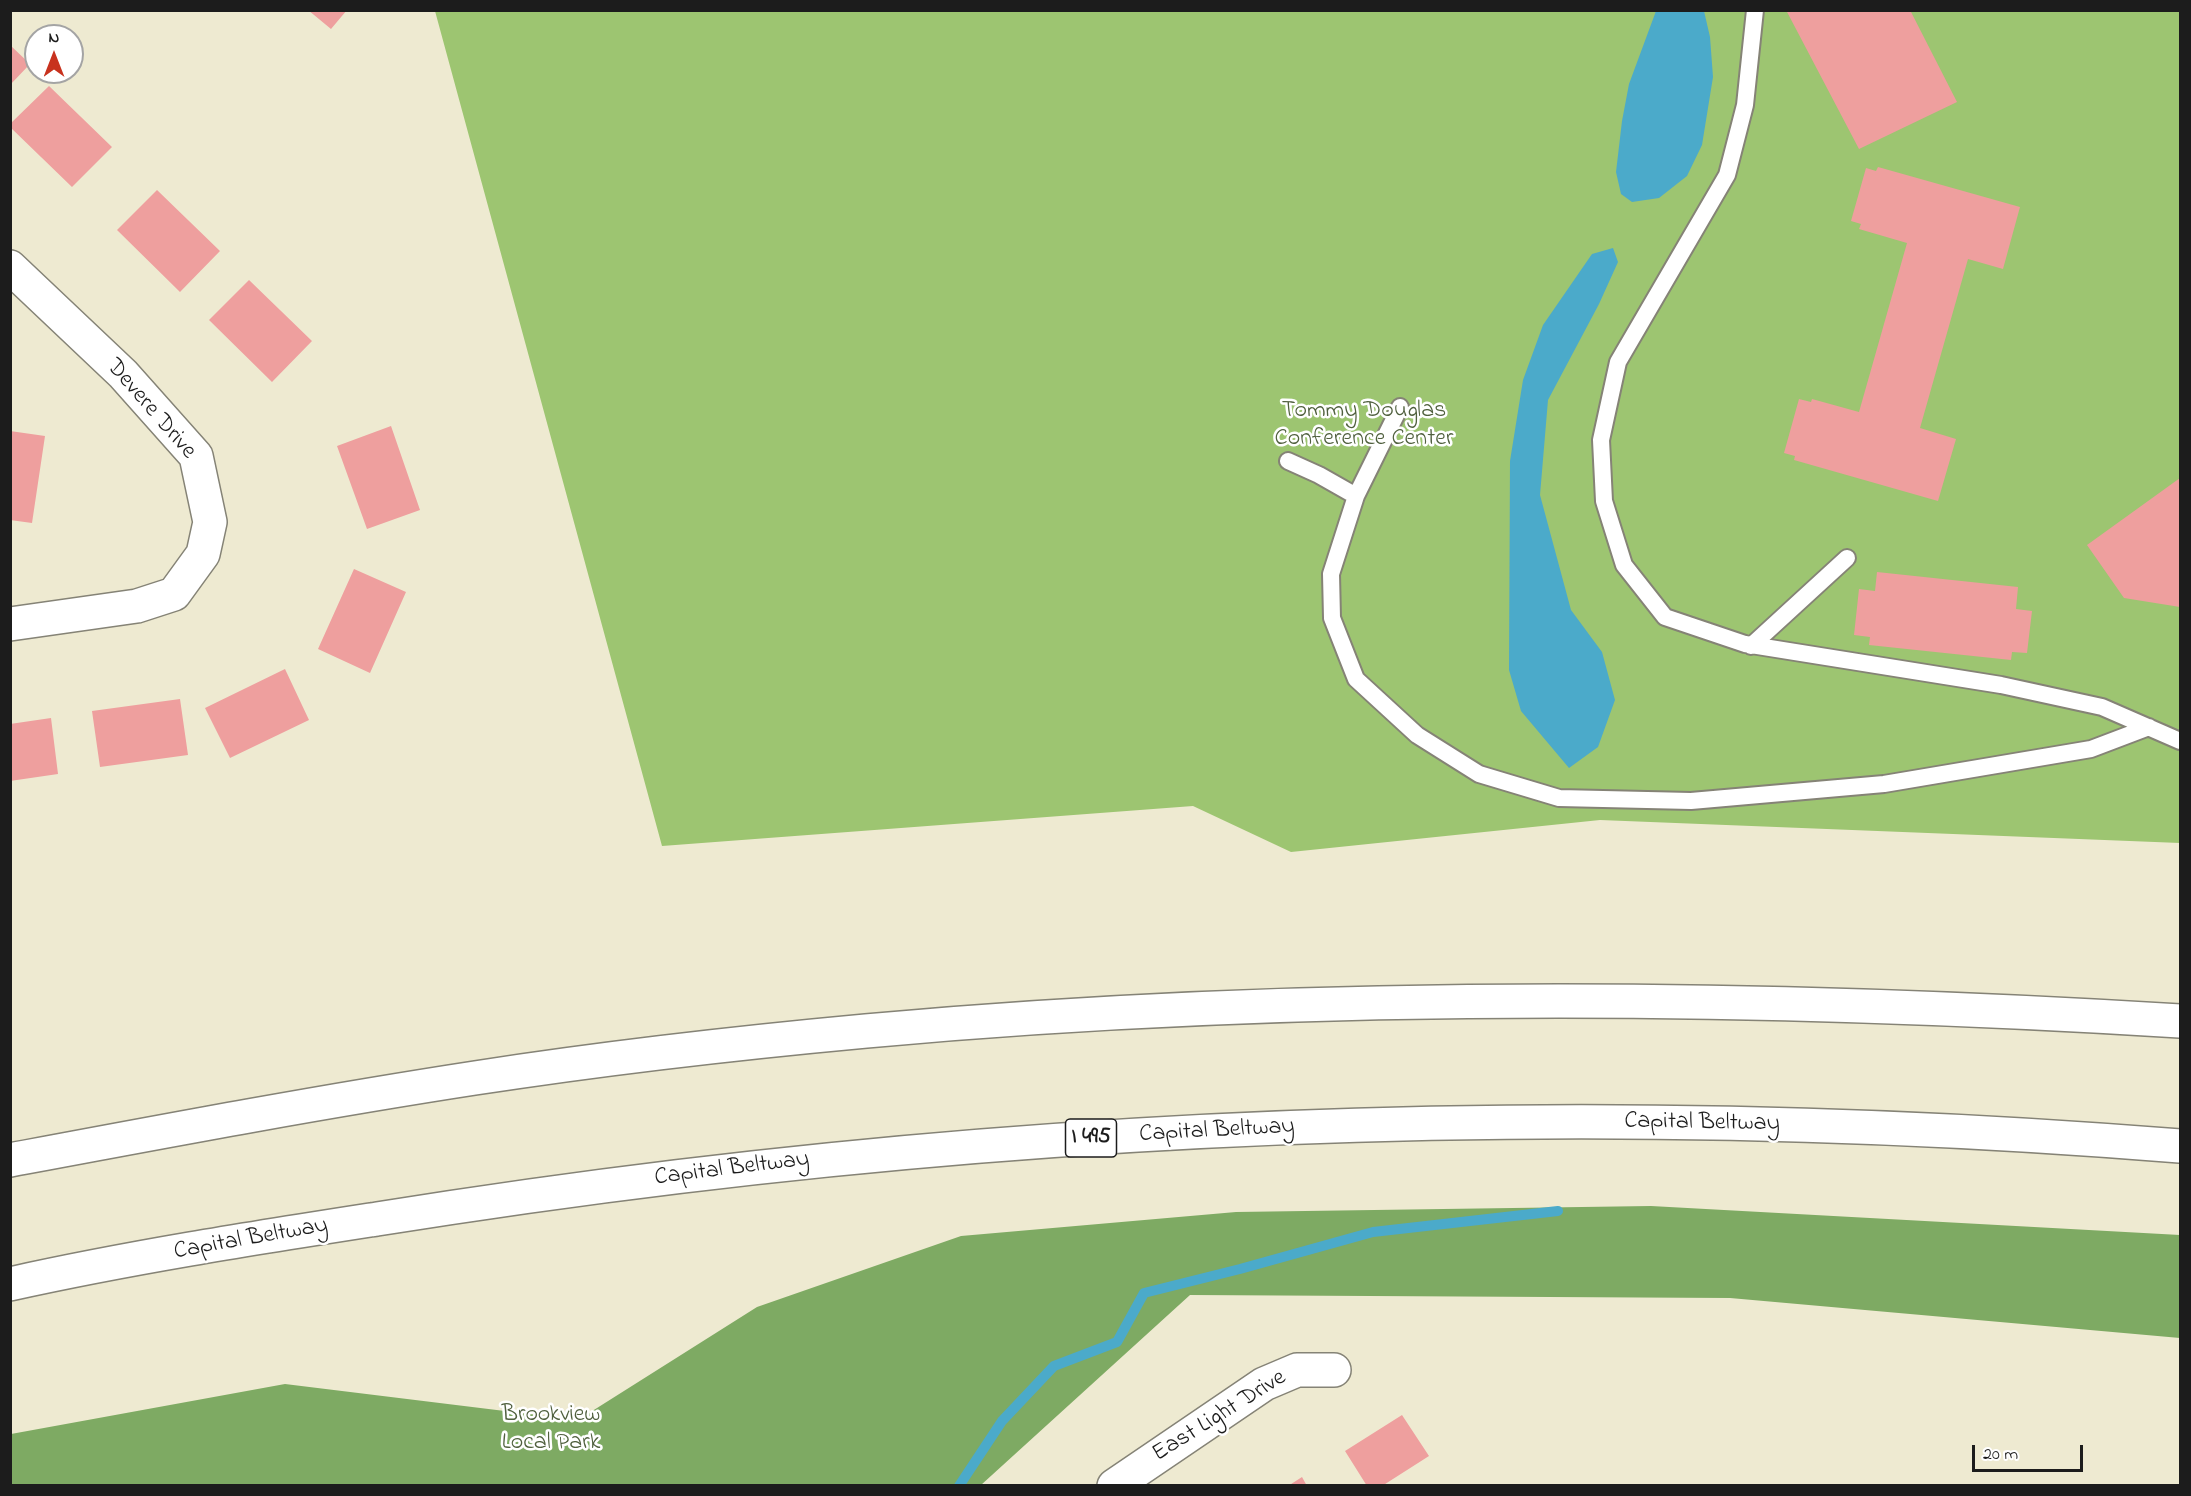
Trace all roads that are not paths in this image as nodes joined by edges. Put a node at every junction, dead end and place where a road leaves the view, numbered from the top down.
1 (1755, 10) edge
2 (10, 267) edge
3 (1400, 407) dead end
4 (1288, 461) dead end
5 (1356, 496) junction
6 (1847, 558) dead end
7 (10, 624) edge
8 (1751, 646) junction
9 (2149, 727) junction
10 (2181, 741) edge
11 (2181, 1021) edge
12 (2181, 1146) edge
13 (10, 1160) edge
14 (10, 1284) edge
15 (1334, 1370) dead end
16 (1113, 1485) edge

1 - 8 lane
2 - 7 main road, Devere Drive
3 - 5 lane
4 - 5 lane
5 - 9 lane
6 - 8 lane
8 - 9 lane
9 - 10 lane
11 - 13 main road
12 - 14 main road, Capital Beltway / I 495
15 - 16 main road, East Light Drive

